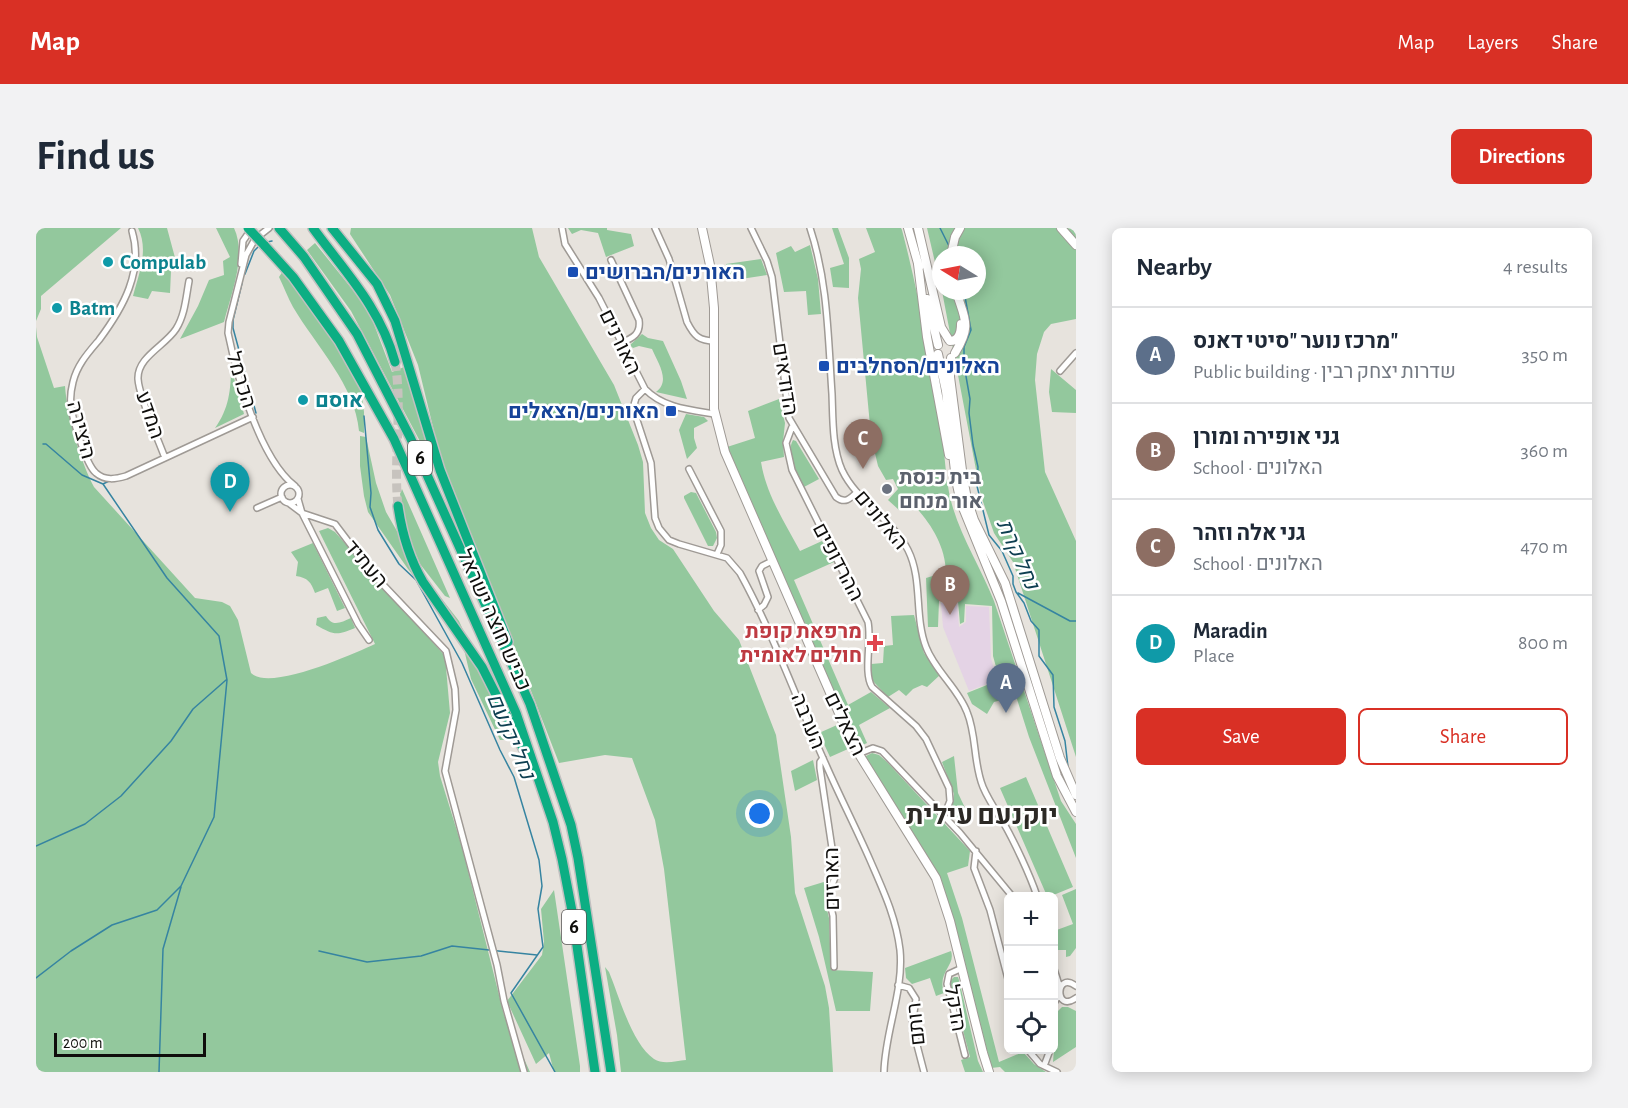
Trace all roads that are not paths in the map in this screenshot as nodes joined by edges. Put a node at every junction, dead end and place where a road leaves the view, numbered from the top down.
1 (250, 228) edge
2 (269, 228) edge
3 (313, 228) edge
4 (332, 228) edge
5 (562, 228) edge
6 (655, 228) edge
7 (702, 228) edge
8 (751, 228) edge
9 (810, 228) edge
10 (908, 228) edge
11 (918, 228) edge
12 (954, 228) edge
13 (960, 228) edge
14 (1061, 228) edge
15 (1067, 228) edge
16 (280, 229) edge
17 (132, 231) dead end
18 (1076, 238) edge
19 (1076, 245) edge
20 (951, 246) edge
21 (952, 246) edge
22 (611, 260) dead end
23 (918, 264) junction
24 (240, 278) junction
25 (189, 280) dead end
26 (956, 300) edge
27 (957, 300) edge
28 (715, 341) junction
29 (950, 341) junction
30 (621, 343) junction
31 (938, 345) junction
32 (1076, 353) edge
33 (938, 354) junction
34 (953, 355) junction
35 (395, 362) tunnel mouth
36 (1059, 371) dead end
37 (645, 389) junction
38 (715, 414) junction
39 (253, 417) junction
40 (792, 427) junction
41 (165, 458) junction
42 (689, 469) dead end
43 (283, 475) junction
44 (295, 486) junction
45 (283, 488) junction
46 (958, 490) junction
47 (857, 492) junction
48 (282, 497) junction
49 (298, 499) junction
50 (291, 504) junction
51 (398, 506) tunnel mouth
52 (256, 508) dead end
53 (302, 513) junction
54 (717, 554) junction
55 (772, 561) junction
56 (758, 610) junction
57 (369, 640) dead end
58 (530, 704) junction
59 (858, 754) junction
60 (823, 758) junction
61 (541, 783) junction
62 (1076, 795) edge
63 (1076, 812) edge
64 (944, 816) junction
65 (976, 851) junction
66 (1008, 892) edge
67 (1035, 892) edge
68 (1004, 964) edge
69 (834, 967) dead end
70 (962, 968) junction
71 (1058, 972) edge
72 (1069, 982) junction
73 (898, 985) junction
74 (1058, 986) edge
75 (1076, 986) edge
76 (1059, 991) junction
77 (1076, 998) edge
78 (1055, 1000) edge
79 (1066, 1001) junction
80 (1058, 1003) edge
81 (1076, 1006) edge
82 (1031, 1054) edge
83 (1048, 1054) edge
84 (965, 1055) dead end
85 (1044, 1066) junction
86 (524, 1072) edge
87 (596, 1072) edge
88 (611, 1072) edge
89 (884, 1072) edge
90 (924, 1072) edge
91 (989, 1072) edge
92 (1057, 1072) edge

1 - 24 street, הכרמל
1 - 61 highway, כביש חוצה ישראל / 6, bridge
2 - 24 street, הכרמל
3 - 35 highway
4 - 58 highway
5 - 30 street, האורנים
6 - 28 street
7 - 28 main road, הצאלים
8 - 40 street, הדודאים
9 - 47 street, האלונים
10 - 23 main road
11 - 29 main road
12 - 20 main road
13 - 21 main road
14 - 19 main road
15 - 18 main road
16 - 58 highway, כביש חוצה ישראל / 6
17 - 41 street, היצירה
22 - 30 street
23 - 31 main road
23 - 46 main road
24 - 39 street, הכרמל
25 - 41 street, המדע
26 - 29 main road
27 - 34 main road
28 - 38 main road, הצאלים
29 - 31 main road
29 - 34 main road
30 - 37 street, האורנים
31 - 33 main road
32 - 36 street
33 - 34 main road
33 - 46 main road
34 - 62 main road
37 - 38 street, האורנים
37 - 54 street, הערבה
38 - 55 main road, הצאלים
39 - 41 street, היצירה
39 - 43 street, הכרמל
40 - 47 street, הדודאים
40 - 64 street, ההרדופים
42 - 54 street
43 - 44 street, הכרמל
43 - 45 street
44 - 45 street
44 - 49 street
45 - 48 street
46 - 63 main road
47 - 67 street, האלונים
48 - 50 street
48 - 52 street
49 - 50 street
49 - 53 street
50 - 53 street
51 - 61 highway
53 - 57 street
53 - 86 street, העתיד
54 - 56 street, הערבה
55 - 56 street
55 - 59 main road, הצאלים
56 - 60 street, הערבה
58 - 88 highway, כביש חוצה ישראל / 6
59 - 64 street
59 - 70 main road, הצאלים
60 - 69 street, הארזים
60 - 73 street, הערבה
61 - 87 highway, כביש חוצה ישראל / 6
64 - 65 street
65 - 66 street
65 - 68 street
70 - 84 street, הדקל
70 - 91 main road, הצאלים
71 - 72 street
72 - 75 street
72 - 76 street
73 - 89 street, הערבה
73 - 90 street, רותם
74 - 76 street
76 - 78 street
76 - 79 street
77 - 79 street
79 - 80 street
79 - 81 street
82 - 85 street
83 - 85 street
85 - 92 street

